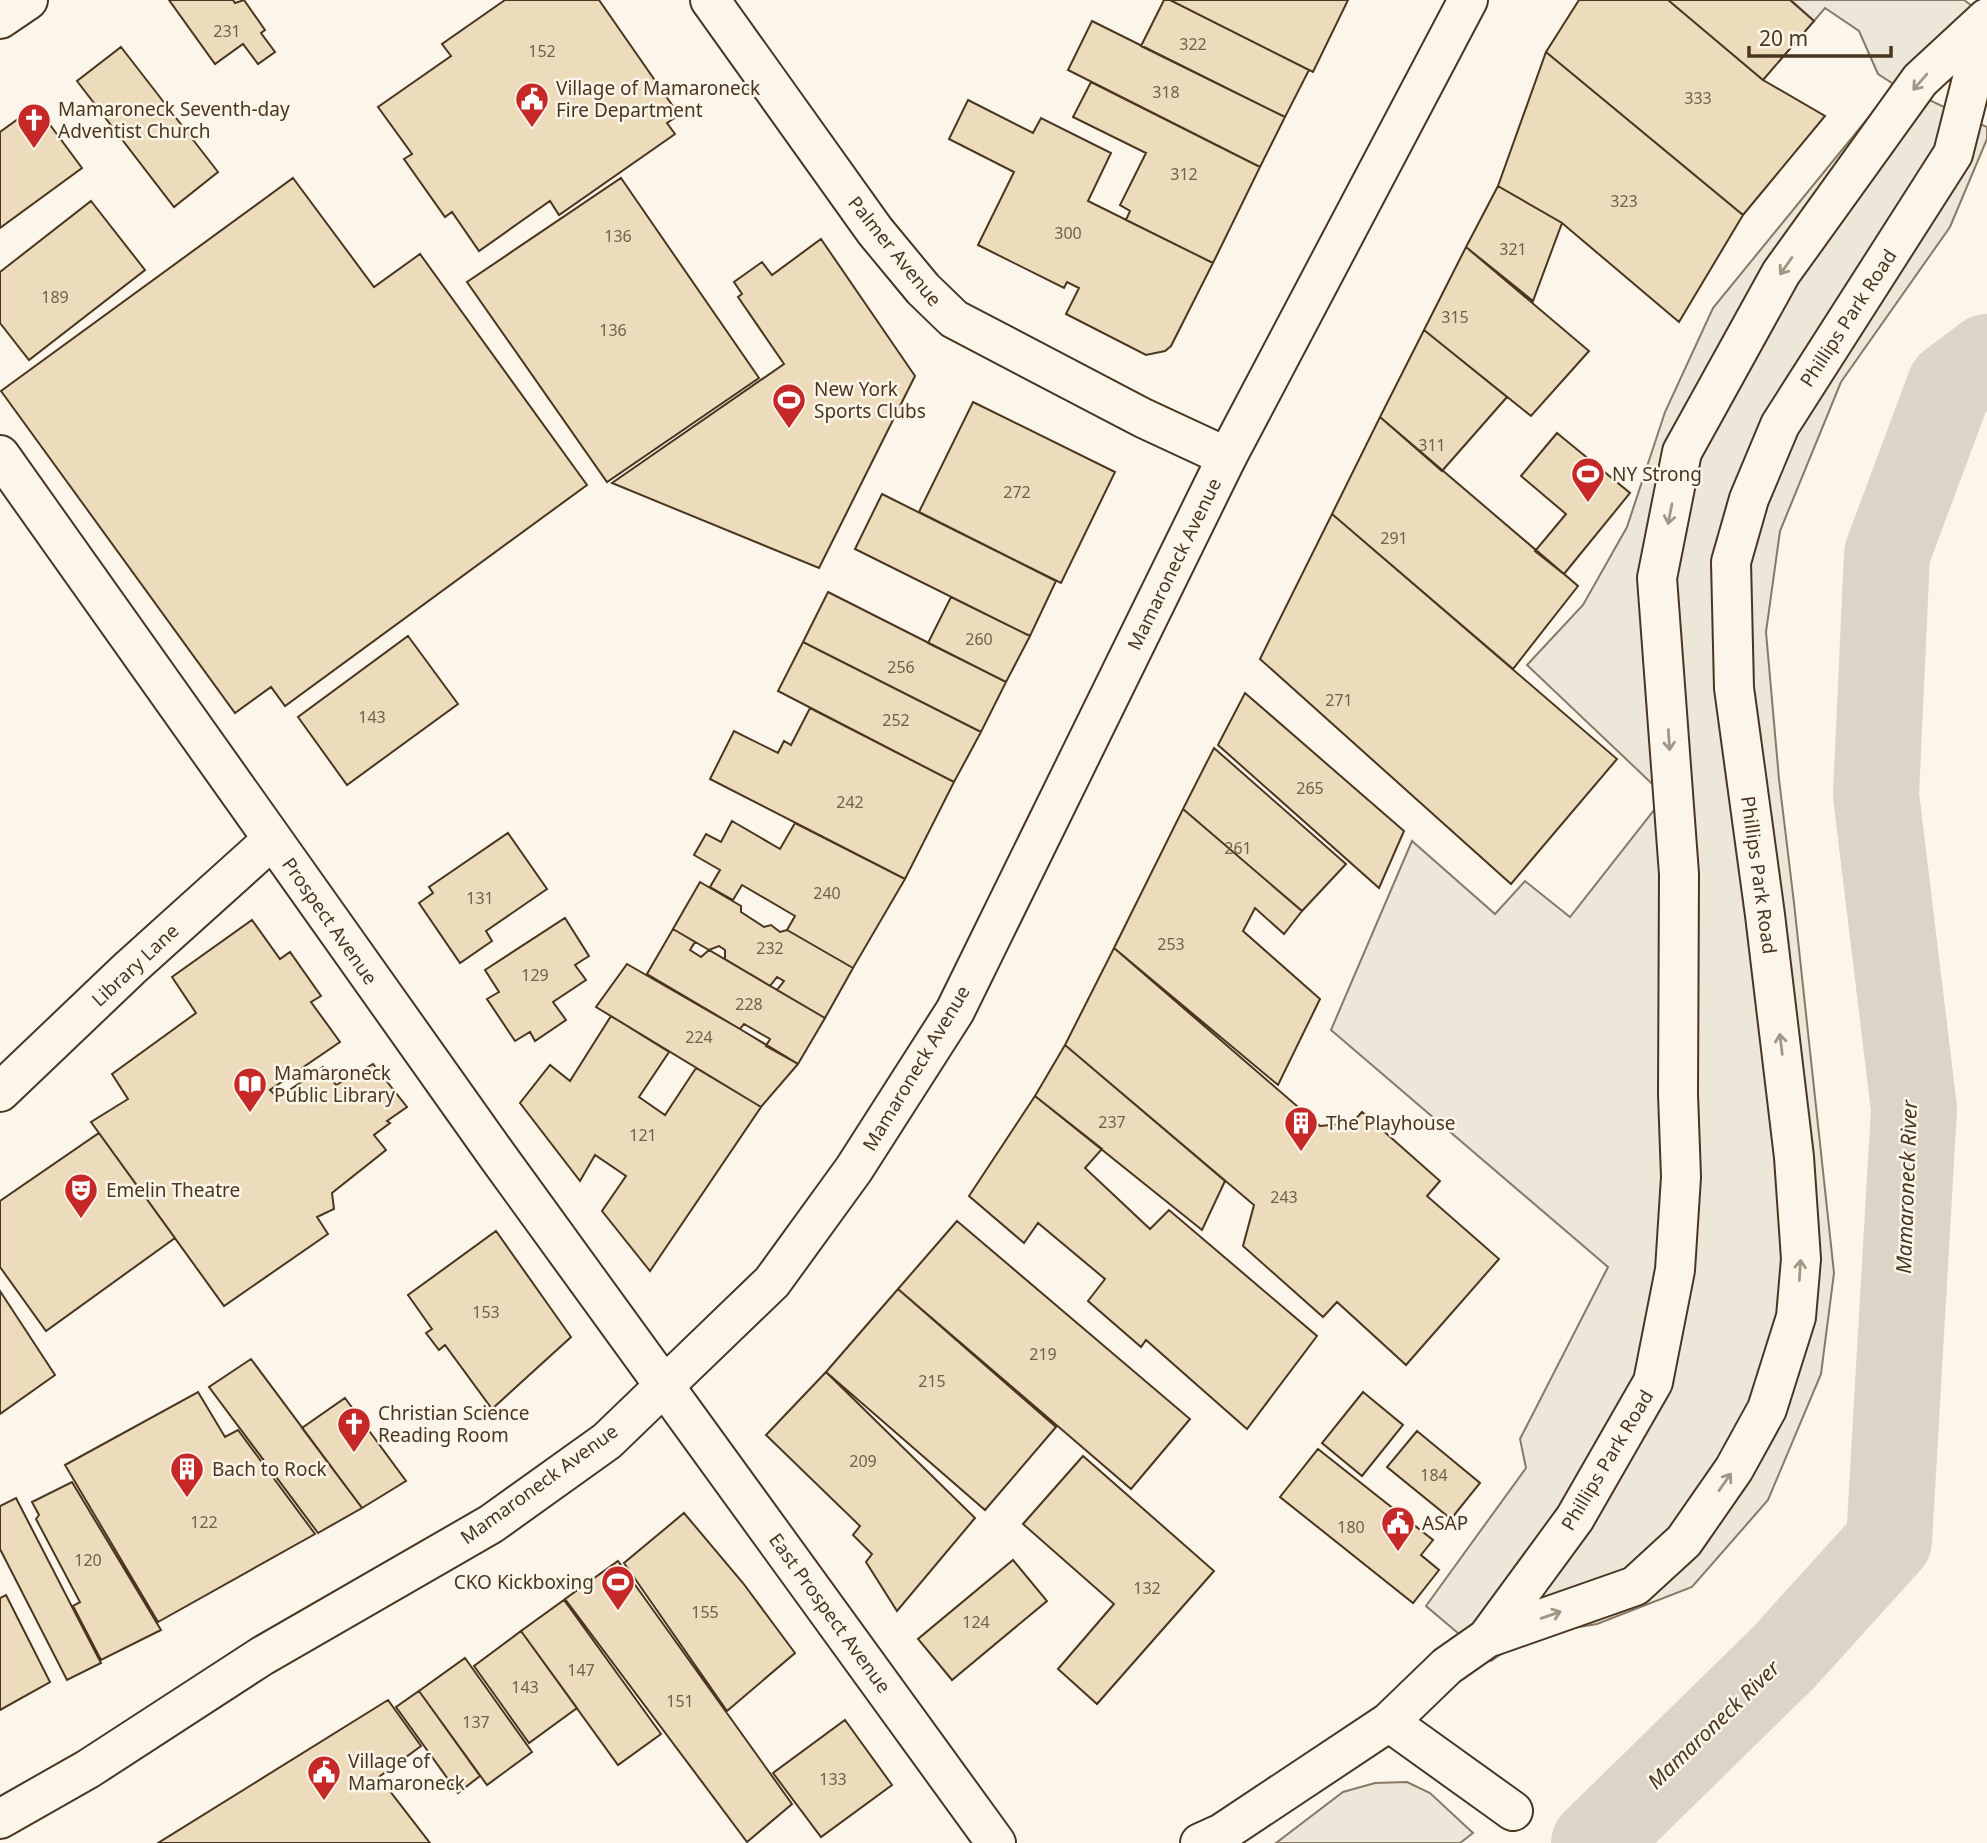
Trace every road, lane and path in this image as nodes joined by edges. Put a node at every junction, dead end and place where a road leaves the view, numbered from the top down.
1 (27, 0) edge
2 (710, 0) edge
3 (1468, 0) edge
4 (0, 19) edge
5 (1987, 19) edge
6 (0, 455) edge
7 (1227, 457) junction
8 (272, 840) junction
9 (0, 1092) edge
10 (664, 1384) junction
11 (1487, 1638) junction
12 (1389, 1723) junction
13 (1513, 1811) dead end
14 (0, 1819) edge
15 (996, 1843) edge
16 (1200, 1843) edge

1 - 4 street
2 - 7 street, Palmer Avenue
3 - 7 street, Mamaroneck Avenue
5 -> 11 street, Phillips Park Road
11 -> 5 street, Phillips Park Road
6 - 8 street, Prospect Avenue
7 - 10 street, Mamaroneck Avenue
8 - 9 street, Library Lane
8 - 10 street, Prospect Avenue
10 - 14 street, Mamaroneck Avenue
10 - 15 street, East Prospect Avenue
11 - 12 street, Phillips Park Road
12 - 13 street
12 - 16 street

